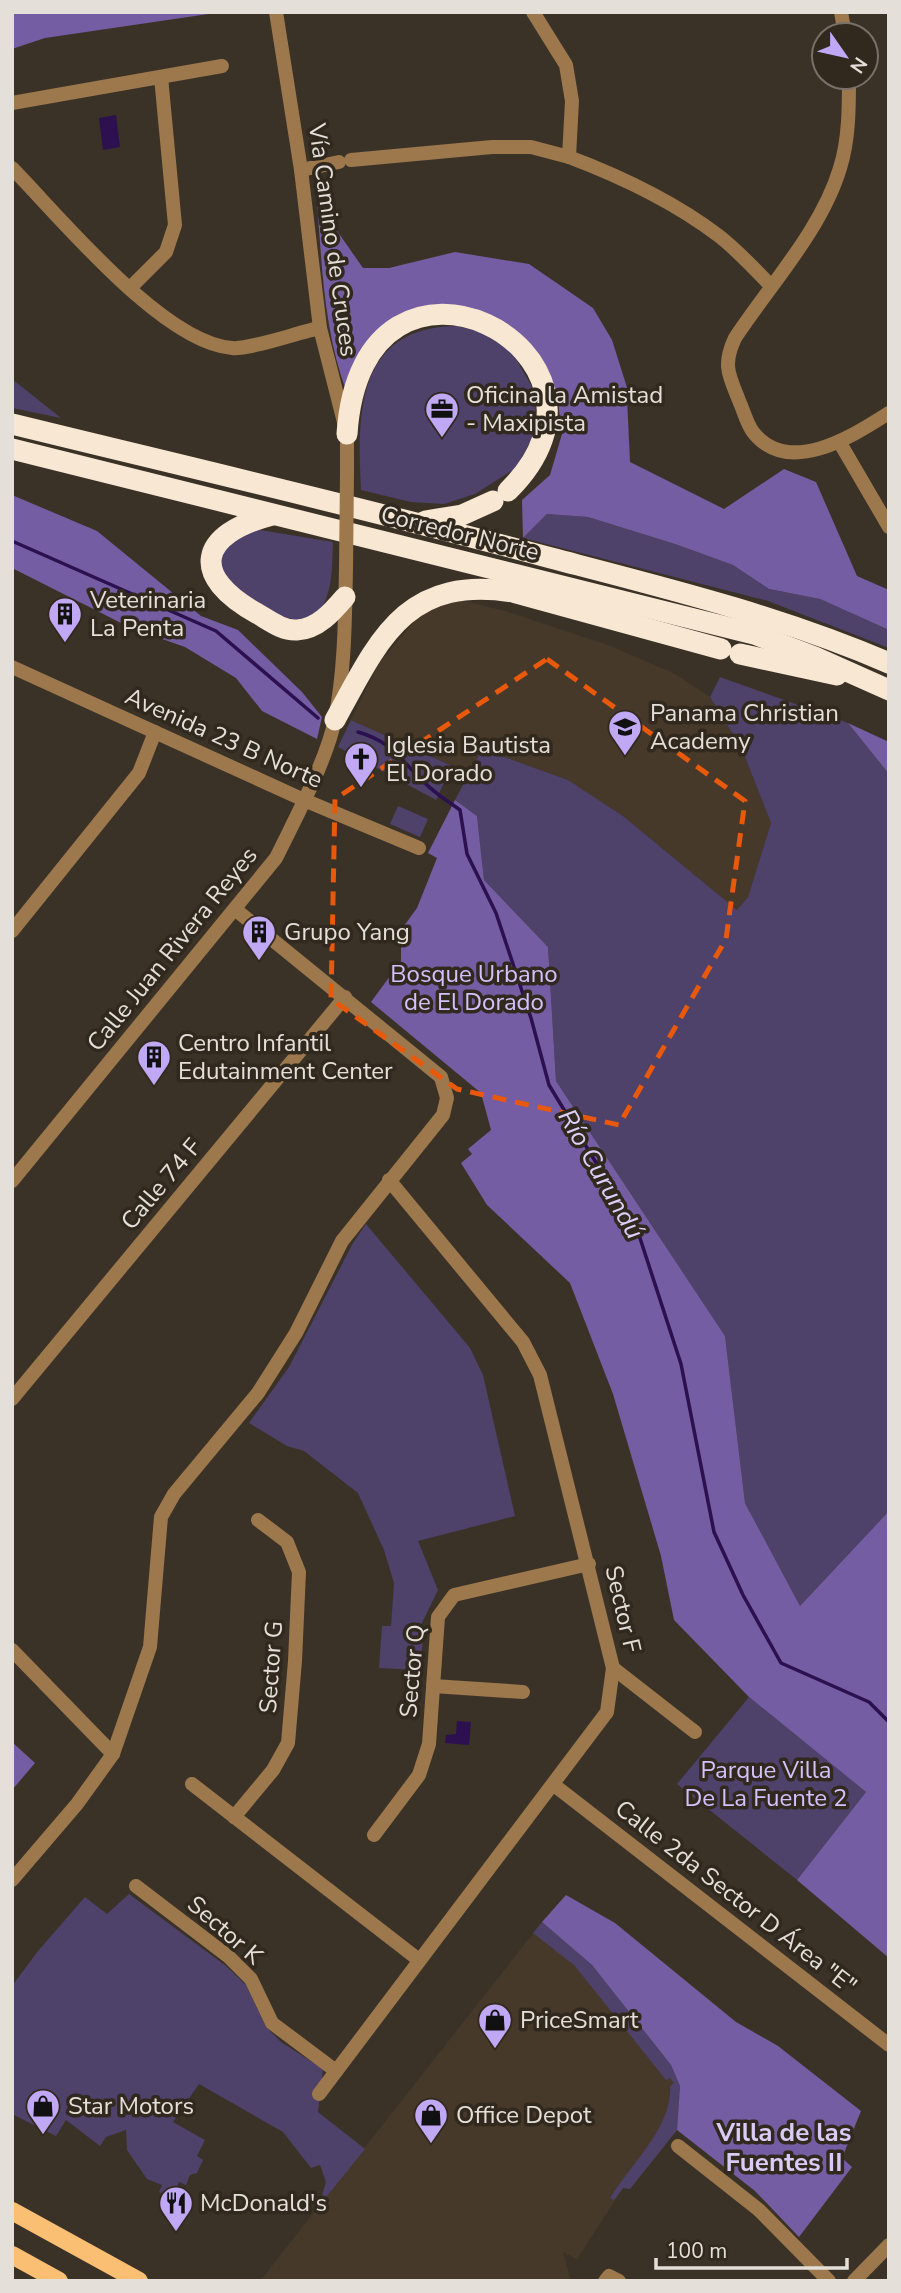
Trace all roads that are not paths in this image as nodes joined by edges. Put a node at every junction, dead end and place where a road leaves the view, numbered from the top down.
1 (276, 12) edge
2 (533, 12) edge
3 (222, 66) dead end
4 (161, 77) junction
5 (849, 91) edge
6 (12, 103) edge
7 (569, 157) junction
8 (12, 168) edge
9 (301, 170) junction
10 (771, 285) junction
11 (130, 288) junction
12 (320, 328) junction
13 (889, 414) edge
14 (12, 424) edge
15 (347, 434) junction
16 (840, 443) junction
17 (12, 449) edge
18 (347, 474) joint
19 (274, 514) junction
20 (416, 522) junction
21 (889, 527) edge
22 (345, 597) junction
23 (889, 663) edge
24 (12, 667) edge
25 (868, 680) junction
26 (889, 690) edge
27 (335, 720) junction
28 (155, 732) junction
29 (304, 800) junction
30 (419, 848) dead end
31 (236, 910) junction
32 (12, 931) edge
33 (345, 998) junction
34 (388, 1180) junction
35 (12, 1181) edge
36 (12, 1399) edge
37 (258, 1520) dead end
38 (589, 1564) junction
39 (12, 1650) edge
40 (613, 1668) junction
41 (433, 1686) junction
42 (523, 1692) dead end
43 (695, 1732) dead end
44 (113, 1754) junction
45 (192, 1784) dead end
46 (554, 1784) junction
47 (234, 1817) junction
48 (374, 1835) dead end
49 (12, 1880) edge
50 (136, 1886) dead end
51 (419, 1960) junction
52 (889, 2045) edge
53 (336, 2071) junction
54 (319, 2094) dead end
55 (678, 2146) dead end
56 (12, 2211) edge
57 (889, 2245) edge
58 (12, 2255) edge
59 (59, 2281) edge
60 (139, 2281) edge
61 (605, 2281) edge
62 (619, 2281) edge
63 (828, 2281) edge
64 (854, 2281) edge

1 - 9 street, Vía Camino de Cruces
2 - 7 street
3 - 4 street
4 - 6 street
4 - 11 street
5 - 10 street
7 - 9 street
7 - 10 street
8 - 11 street
9 - 12 street, Vía Camino de Cruces
10 - 16 street
11 - 12 street
12 - 15 street, Vía Camino de Cruces
13 - 16 street
14 - 20 highway, Corredor Norte
15 - 18 street, Vía Camino de Cruces
15 - 20 highway
16 - 21 street
17 - 19 highway, Corredor Norte
18 - 22 street, Calle Juan Rivera Reyes, bridge
19 - 22 highway
19 - 25 highway, Corredor Norte
20 - 23 highway, Corredor Norte
22 - 27 street, Calle Juan Rivera Reyes
24 - 28 street, Avenida 23 B Norte
25 - 26 highway, Corredor Norte
25 - 27 highway
27 - 29 street, Calle Juan Rivera Reyes
28 - 29 street, Avenida 23 B Norte
28 - 32 street
29 - 30 street, Avenida 23 B Norte
29 - 31 street, Calle Juan Rivera Reyes
31 - 33 street
31 - 35 street, Calle Juan Rivera Reyes
33 - 34 street
33 - 36 street, Calle 74 F
34 - 38 street, Sector F
34 - 44 street
37 - 47 street, Sector G
38 - 40 street, Sector F
38 - 41 street, Sector Q
39 - 44 street
40 - 43 street
40 - 46 street, Sector F
41 - 42 street
41 - 48 street, Sector Q
44 - 49 street
45 - 47 street
46 - 51 street, Sector F
46 - 52 street, Calle 2da Sector D Área "E"
47 - 51 street
50 - 53 street, Sector K
51 - 53 street, Sector F
53 - 54 street, Sector F
55 - 63 street
56 - 60 main road
57 - 64 street
58 - 59 main road
61 - 62 street

